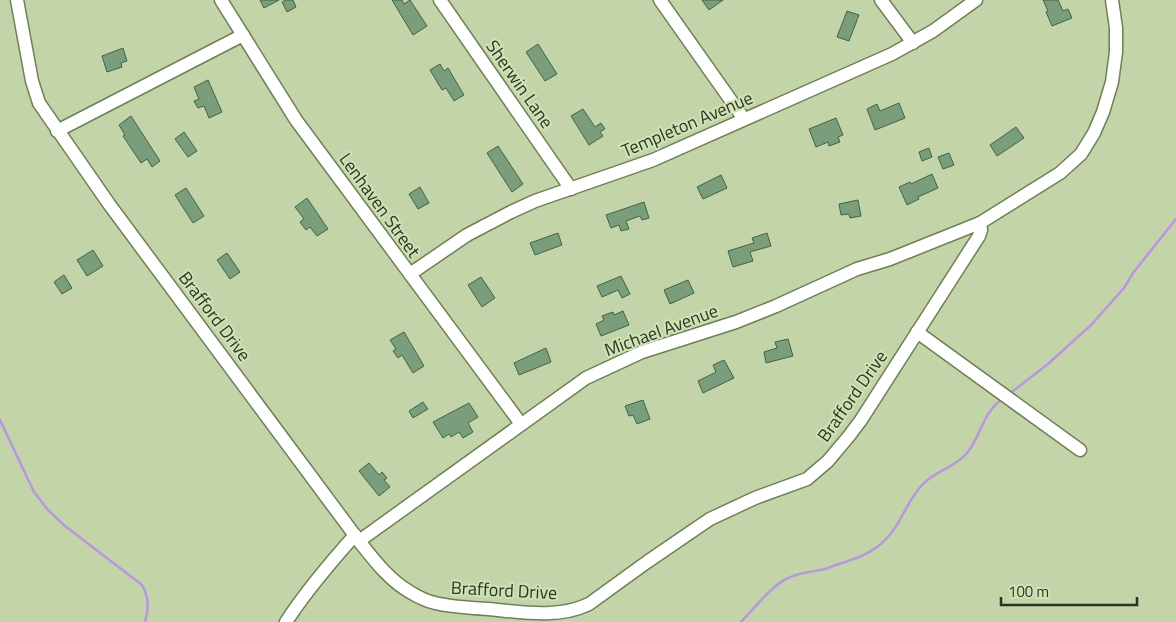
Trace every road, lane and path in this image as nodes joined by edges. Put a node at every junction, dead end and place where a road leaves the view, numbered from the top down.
1 (16, 0) edge
2 (221, 0) edge
3 (440, 0) edge
4 (660, 0) edge
5 (881, 0) edge
6 (976, 0) edge
7 (1112, 0) edge
8 (243, 35) junction
9 (912, 43) junction
10 (744, 119) junction
11 (57, 131) junction
12 (571, 189) junction
13 (980, 223) junction
14 (410, 274) junction
15 (917, 332) junction
16 (521, 424) junction
17 (1080, 450) dead end
18 (357, 538) junction
19 (286, 622) edge

1 - 11 street, Brafford Drive
2 - 8 street, Lenhaven Street
3 - 12 street, Sherwin Lane
4 - 10 street
5 - 9 street
6 - 9 street, Templeton Avenue
7 - 13 street
8 - 11 street
8 - 14 street, Lenhaven Street
9 - 10 street, Templeton Avenue
10 - 12 street, Templeton Avenue
11 - 18 street, Brafford Drive
12 - 14 street, Templeton Avenue
13 - 15 street, Brafford Drive
13 - 16 street, Michael Avenue
14 - 16 street, Lenhaven Street
15 - 17 street
15 - 18 street, Brafford Drive
16 - 18 street, Michael Avenue
18 - 19 street, Michael Avenue

